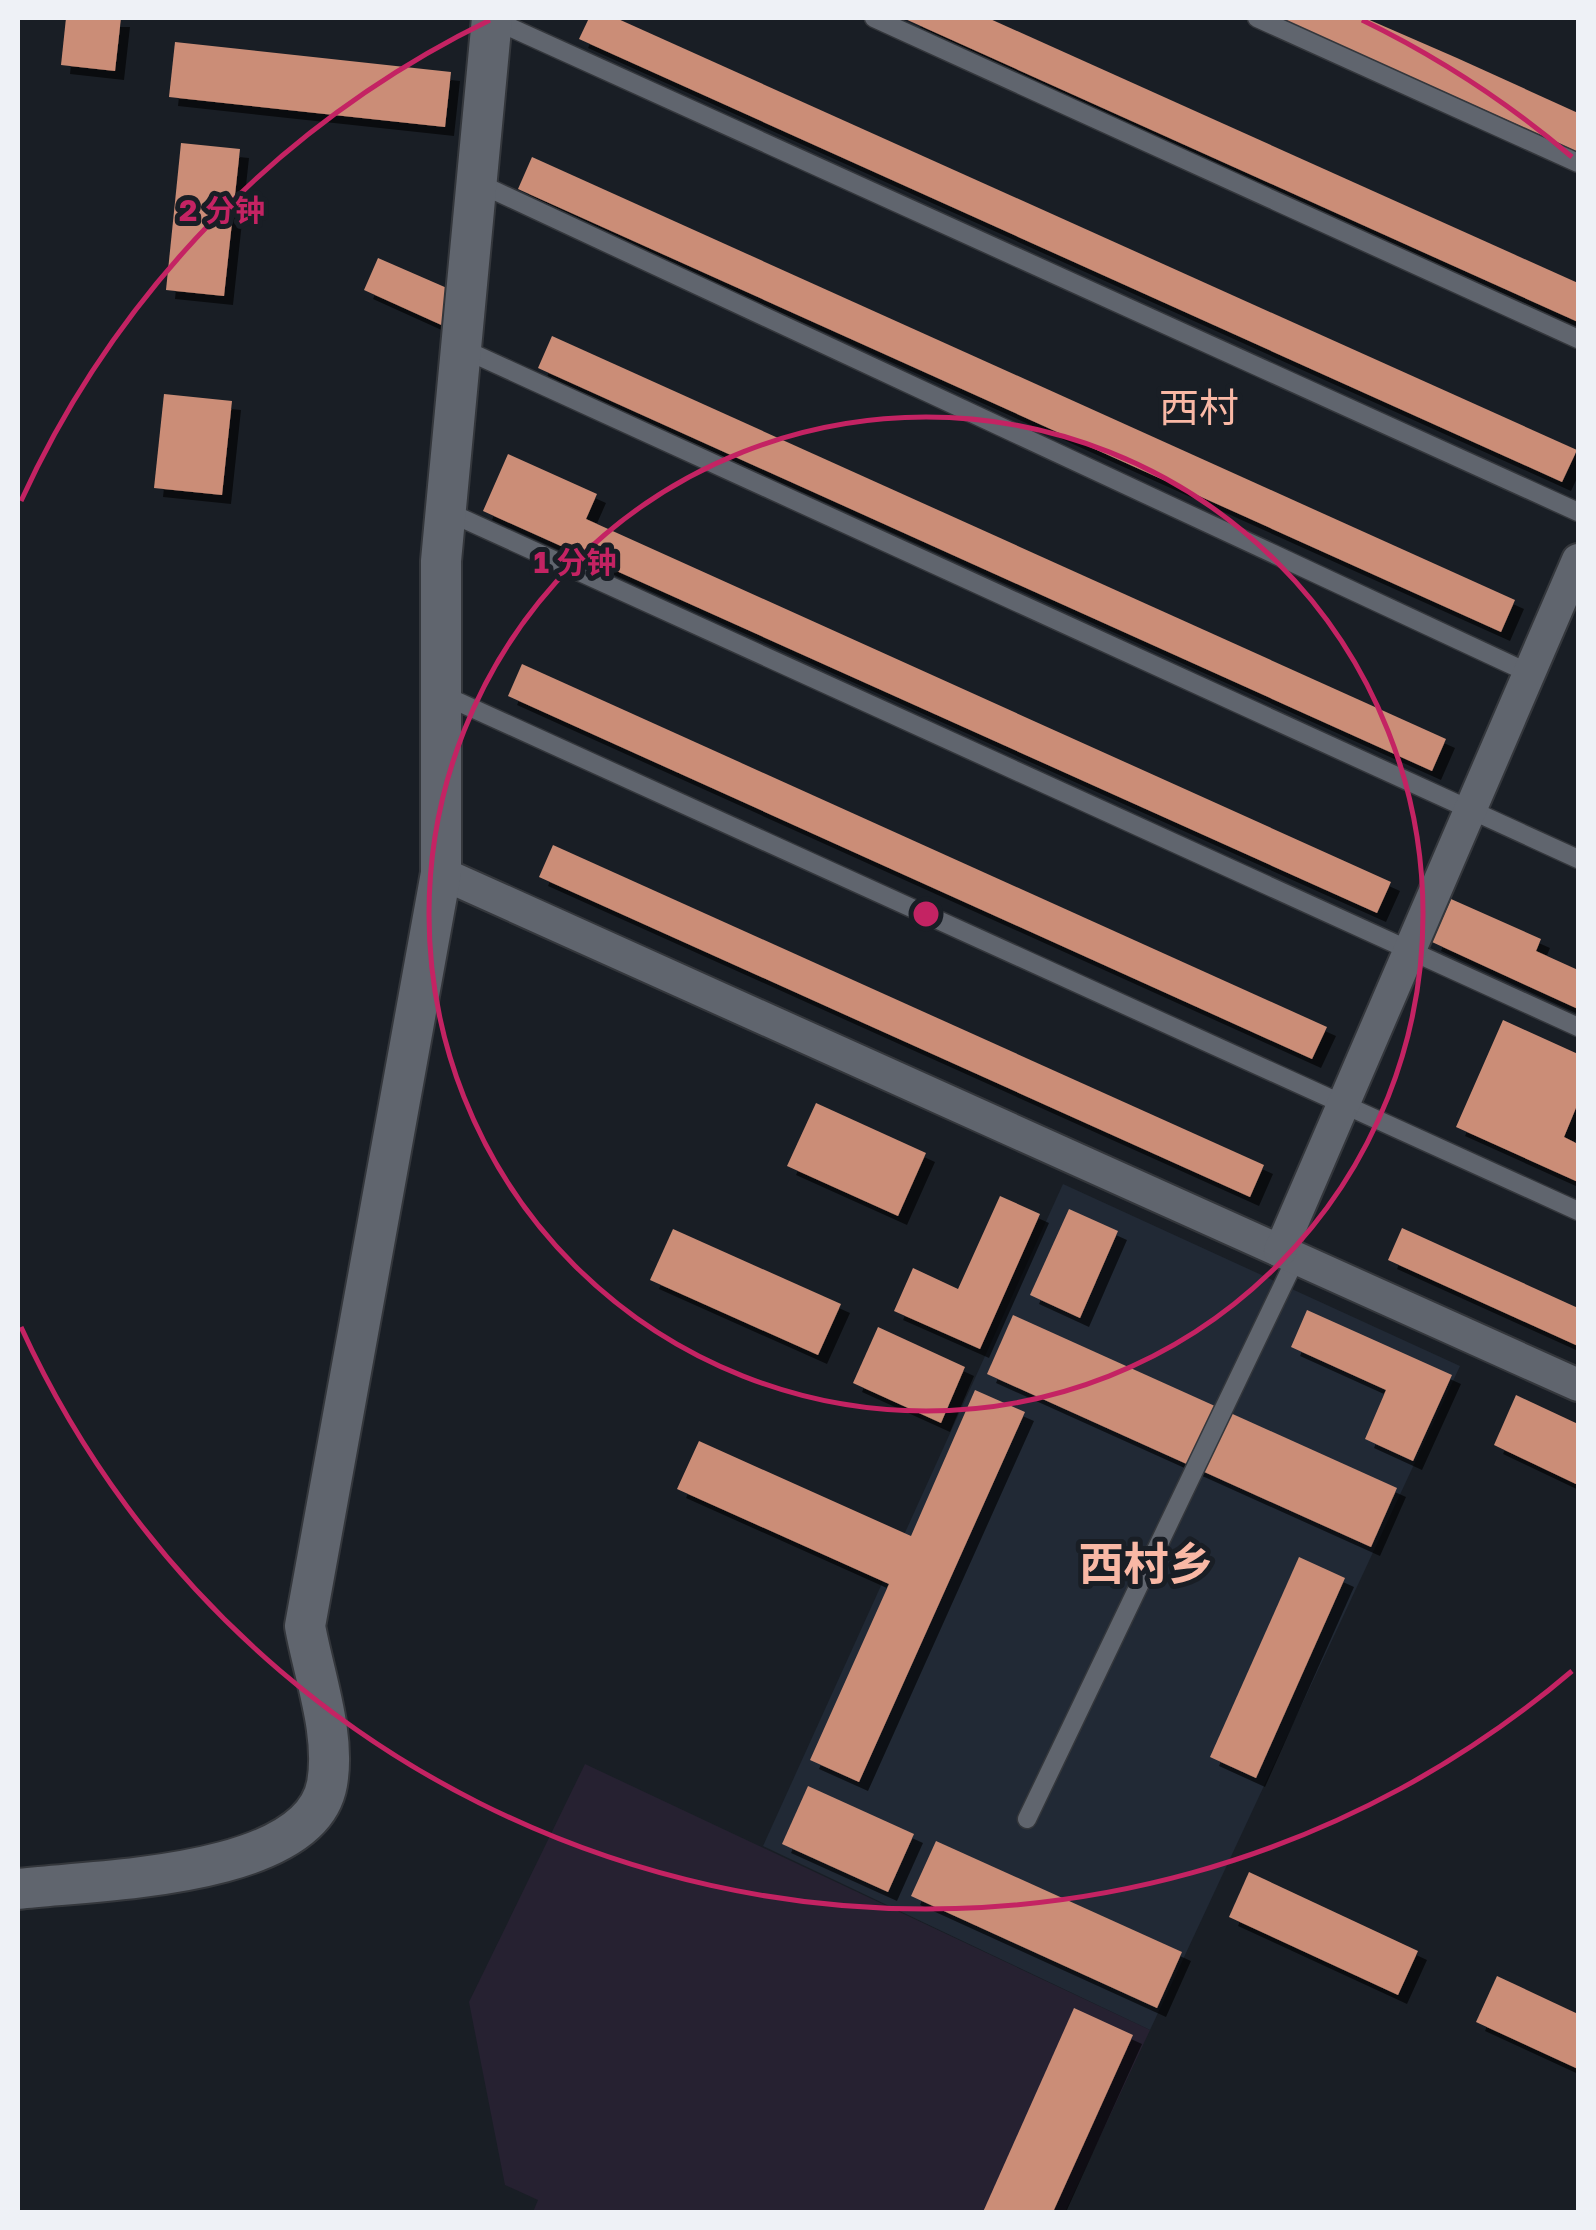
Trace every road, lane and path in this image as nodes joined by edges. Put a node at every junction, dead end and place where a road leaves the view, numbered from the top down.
1 (492, 18) edge
2 (874, 18) edge
3 (1257, 18) edge
4 (1578, 163) edge
5 (476, 182) junction
6 (1578, 339) edge
7 (461, 348) junction
8 (445, 510) junction
9 (1578, 512) edge
10 (1578, 560) edge
11 (1530, 673) junction
12 (439, 694) junction
13 (1471, 810) junction
14 (1578, 859) edge
15 (441, 872) junction
16 (1410, 950) junction
17 (1578, 1027) edge
18 (1343, 1105) junction
19 (1578, 1212) edge
20 (1288, 1254) junction
21 (1578, 1385) edge
22 (1027, 1819) dead end
23 (18, 1889) edge

1 - 5 street
1 - 9 lane
2 - 6 lane
3 - 4 lane
5 - 7 street
5 - 11 lane
7 - 8 street
7 - 13 lane
8 - 12 street
8 - 16 lane
10 - 11 street
11 - 13 street
12 - 15 street
12 - 18 lane
13 - 14 lane
13 - 16 street
15 - 20 street
15 - 23 street
16 - 17 lane
16 - 18 street
18 - 19 lane
18 - 20 street
20 - 21 street
20 - 22 lane

